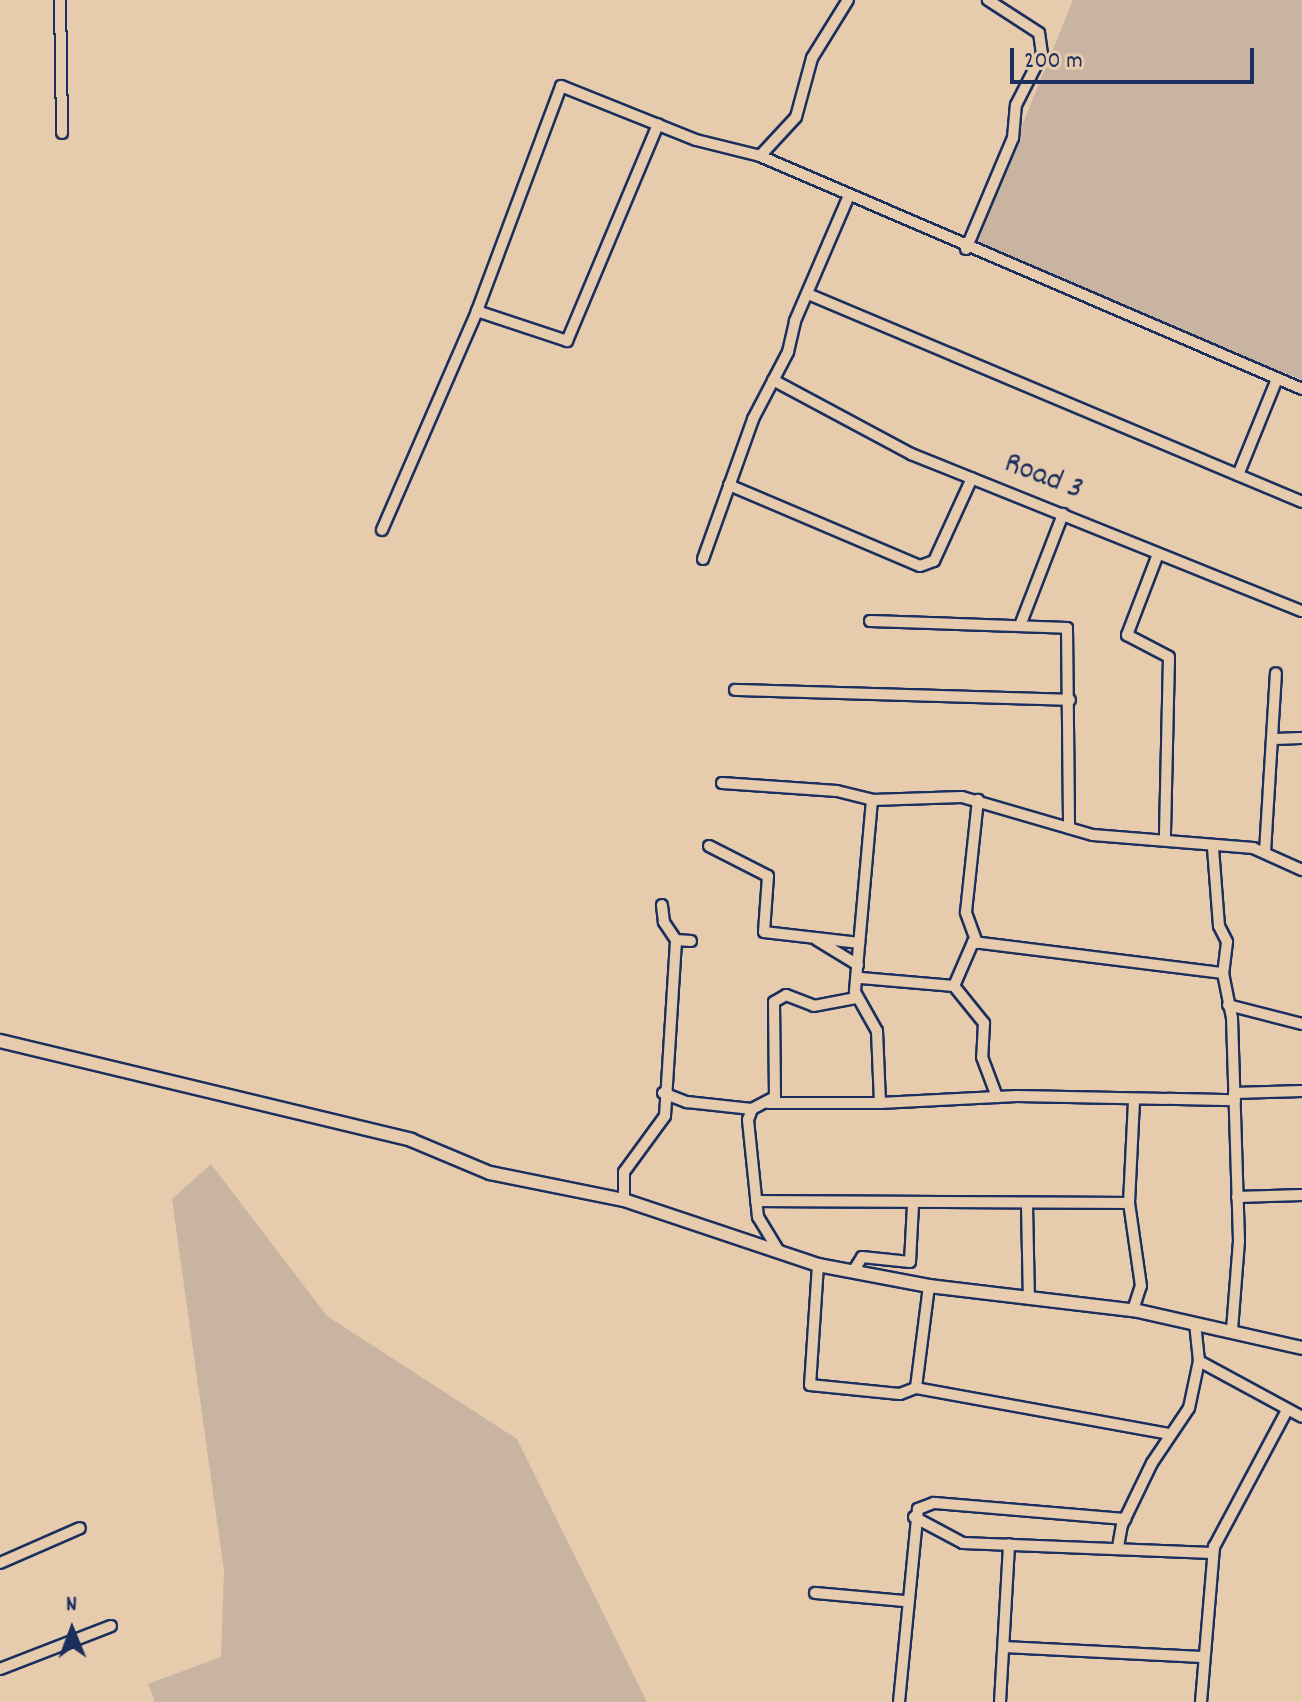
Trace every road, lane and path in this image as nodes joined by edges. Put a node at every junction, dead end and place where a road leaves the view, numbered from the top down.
1 (60, 0) edge
2 (848, 0) edge
3 (988, 0) edge
4 (658, 124) junction
5 (62, 133) dead end
6 (760, 156) junction
7 (843, 199) junction
8 (966, 249) junction
9 (808, 294) junction
10 (477, 311) junction
11 (1277, 379) junction
12 (773, 380) junction
13 (1302, 389) edge
14 (1238, 475) junction
15 (972, 478) junction
16 (729, 485) junction
17 (1302, 502) edge
18 (1063, 514) junction
19 (382, 530) dead end
20 (1158, 554) junction
21 (703, 559) dead end
22 (1300, 608) edge
23 (870, 621) dead end
24 (1021, 623) junction
25 (1276, 673) dead end
26 (735, 690) dead end
27 (1070, 700) junction
28 (1302, 738) edge
29 (1274, 739) junction
30 (722, 783) dead end
31 (872, 800) junction
32 (978, 800) junction
33 (1069, 828) junction
34 (1165, 839) junction
35 (709, 846) dead end
36 (1213, 848) junction
37 (1265, 852) junction
38 (1302, 870) edge
39 (662, 905) dead end
40 (815, 939) junction
41 (676, 940) junction
42 (691, 941) dead end
43 (859, 943) junction
44 (977, 943) junction
45 (858, 965) junction
46 (1223, 973) junction
47 (861, 978) junction
48 (954, 986) junction
49 (856, 998) junction
50 (1228, 1005) junction
51 (1302, 1024) edge
52 (0, 1041) edge
53 (1302, 1091) edge
54 (663, 1093) junction
55 (1234, 1096) junction
56 (997, 1097) junction
57 (768, 1103) junction
58 (880, 1103) junction
59 (1132, 1103) junction
60 (752, 1109) junction
61 (1302, 1195) edge
62 (1237, 1197) junction
63 (624, 1200) junction
64 (762, 1202) junction
65 (1129, 1203) junction
66 (913, 1205) junction
67 (1027, 1206) junction
68 (780, 1253) junction
69 (818, 1265) junction
70 (854, 1270) junction
71 (929, 1286) junction
72 (1029, 1298) junction
73 (1133, 1310) junction
74 (1195, 1325) junction
75 (1232, 1330) junction
76 (1302, 1348) edge
77 (1199, 1361) junction
78 (916, 1388) junction
79 (1286, 1412) junction
80 (1302, 1417) edge
81 (1168, 1434) junction
82 (914, 1517) junction
83 (1125, 1519) junction
84 (80, 1528) dead end
85 (1009, 1544) junction
86 (1118, 1547) junction
87 (1212, 1553) junction
88 (0, 1563) edge
89 (815, 1593) dead end
90 (905, 1601) junction
91 (111, 1626) dead end
92 (1004, 1647) junction
93 (1202, 1657) junction
94 (0, 1669) edge
95 (899, 1702) edge
96 (1000, 1702) edge
97 (1201, 1702) edge

1 - 5 street
2 - 6 street
3 - 8 street
4 - 6 street
4 - 10 street
4 - 10 street
6 - 7 street
7 - 8 street
7 - 9 street
8 - 11 street
9 - 12 street
9 - 14 street
10 - 19 street
11 - 13 street
11 - 14 street
12 - 15 street, Road 3
12 - 16 street
14 - 17 street
15 - 16 street
15 - 18 street, Road 3
16 - 21 street
18 - 20 street, Road 3
18 - 24 street
20 - 22 street, Road 3
20 - 34 street
23 - 24 street
24 - 27 street
25 - 29 street
26 - 27 street
27 - 33 street
28 - 29 street
29 - 37 street
30 - 31 street
31 - 32 street
31 - 43 street
32 - 33 street
32 - 44 street
33 - 34 street
34 - 36 street
35 - 40 street
36 - 37 street
36 - 46 street
37 - 38 street
39 - 41 street
40 - 43 street
40 - 45 street
41 - 42 street
41 - 54 street
43 - 45 street
44 - 46 street
44 - 48 street
45 - 47 street
46 - 50 street
47 - 48 street
47 - 49 street
48 - 56 street
49 - 57 street
49 - 58 street
50 - 51 street
50 - 55 street
52 - 63 main road
53 - 55 street
54 - 60 street
54 - 63 street
55 - 59 street
55 - 62 street
56 - 58 street
56 - 59 street
57 - 58 street
57 - 60 street
59 - 65 street
60 - 64 street
61 - 62 street
62 - 75 street
63 - 68 main road
64 - 66 street
64 - 68 street
65 - 67 street
65 - 73 street
66 - 67 street
66 - 70 street
67 - 72 street
68 - 69 main road
69 - 70 main road
69 - 78 street
70 - 71 main road
71 - 72 main road
71 - 78 street
72 - 73 main road
73 - 74 main road
74 - 75 main road
74 - 77 street
75 - 76 main road
77 - 79 street
77 - 81 street
78 - 81 street
79 - 80 street
79 - 87 street
81 - 83 street
82 - 83 street
82 - 85 street
82 - 90 street
83 - 86 street
84 - 88 street
85 - 86 street
85 - 92 street
86 - 87 street
87 - 93 street
89 - 90 street
90 - 95 street
91 - 94 street
92 - 93 street
92 - 96 street
93 - 97 street

